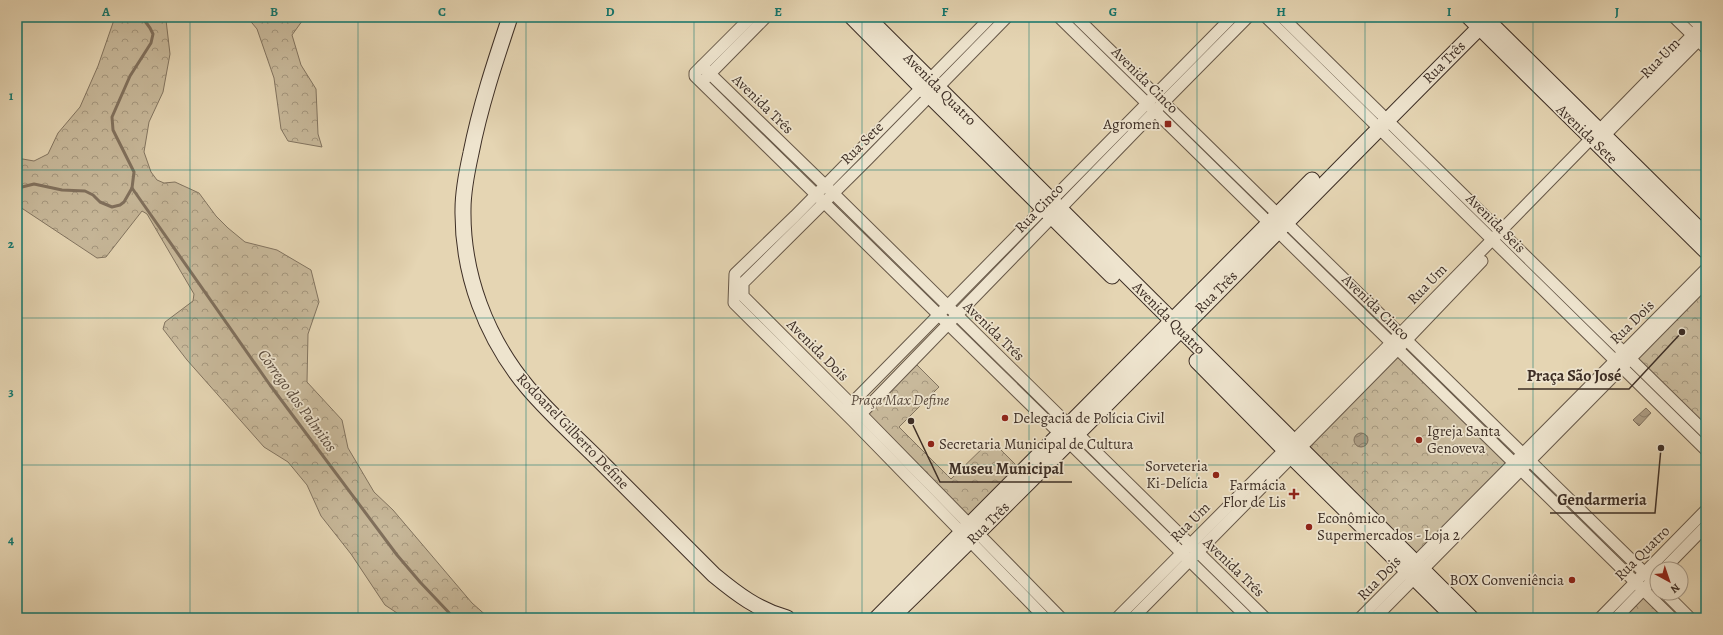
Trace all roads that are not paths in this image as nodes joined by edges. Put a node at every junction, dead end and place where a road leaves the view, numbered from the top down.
1 (510, 17) edge
2 (751, 17) edge
3 (766, 17) edge
4 (852, 17) edge
5 (1007, 17) edge
6 (1058, 17) edge
7 (1076, 17) edge
8 (1232, 17) edge
9 (1248, 17) edge
10 (1266, 17) edge
11 (1282, 17) edge
12 (1674, 17) edge
13 (1691, 17) edge
14 (1480, 19) edge
15 (993, 20) edge
16 (869, 24) edge
17 (1702, 34) edge
18 (1199, 59) junction
19 (702, 74) junction
20 (930, 88) junction
21 (1160, 99) junction
22 (1151, 107) junction
23 (1379, 121) junction
24 (1598, 137) junction
25 (829, 189) junction
26 (820, 198) junction
27 (1052, 208) junction
28 (1277, 223) junction
29 (1502, 234) junction
30 (1706, 236) edge
31 (1494, 243) junction
32 (1706, 251) edge
33 (1706, 269) edge
34 (1706, 282) edge
35 (739, 290) joint
36 (947, 306) junction
37 (939, 314) junction
38 (956, 314) junction
39 (947, 324) junction
40 (1173, 329) junction
41 (1403, 337) junction
42 (1395, 346) junction
43 (1627, 356) junction
44 (1618, 364) junction
45 (847, 408) junction
46 (857, 417) junction
47 (1069, 433) junction
48 (1706, 433) edge
49 (1292, 448) junction
50 (1706, 450) edge
51 (1525, 458) junction
52 (1518, 466) junction
53 (1706, 510) edge
54 (1706, 526) edge
55 (970, 533) junction
56 (1194, 548) junction
57 (1185, 556) junction
58 (1667, 561) edge
59 (1672, 561) edge
60 (1415, 570) junction
61 (1649, 575) edge
62 (1649, 580) edge
63 (1636, 582) junction
64 (1649, 584) edge
65 (1644, 590) junction
66 (1673, 601) edge
67 (787, 618) edge
68 (877, 618) edge
69 (891, 618) edge
70 (1045, 618) edge
71 (1061, 618) edge
72 (1117, 618) edge
73 (1133, 618) edge
74 (1248, 618) edge
75 (1265, 618) edge
76 (1360, 618) edge
77 (1375, 618) edge
78 (1455, 618) edge
79 (1471, 618) edge
80 (1600, 618) edge
81 (1616, 618) edge
82 (1672, 618) edge
83 (1690, 618) edge

1 - 67 street, Rodoanel Gilberto Define
2 - 19 street
3 - 19 street
4 - 16 street, Avenida Quatro
5 - 15 street, Rua Sete
6 - 22 street, Avenida Cinco
7 - 21 street, Avenida Cinco
8 - 18 street, Rua Cinco
9 - 18 street, Rua Cinco
10 - 23 street, Avenida Seis
11 - 23 street, Avenida Seis
12 - 17 street
13 - 17 street
14 - 23 street, Rua Três
14 - 24 street, Avenida Sete
15 - 20 street, Rua Sete
16 - 20 street, Avenida Quatro
17 - 24 street, Rua Um
18 - 21 street, Rua Cinco
19 - 25 street, Avenida Três
19 - 26 street, Avenida Três
20 - 25 street, Rua Sete
20 - 27 street, Avenida Quatro
21 - 22 street, Rua Cinco
21 - 28 street, Avenida Cinco
22 - 27 street, Rua Cinco
22 - 28 street, Avenida Cinco
23 - 28 street, Rua Três
23 - 29 street, Avenida Seis
23 - 31 street, Avenida Seis
24 - 29 street, Rua Um
24 - 30 street, Avenida Sete
24 - 32 street, Avenida Sete
25 - 26 street, Rua Sete
25 - 36 street, Avenida Três
26 - 35 street, Rua Sete
26 - 37 street, Avenida Três
27 - 36 street, Rua Cinco
27 - 38 street, Rua Cinco
27 - 40 street, Avenida Quatro
28 - 40 street, Rua Três
28 - 41 street, Avenida Cinco
28 - 42 street, Avenida Cinco
29 - 31 street, Rua Um
29 - 43 street, Avenida Seis
31 - 41 street, Rua Um
31 - 44 street, Avenida Seis
33 - 43 street, Rua Dois
34 - 43 street, Rua Dois
35 - 45 street, Avenida Dois
36 - 37 street, Rua Cinco
36 - 38 street, Avenida Três
37 - 39 street, Avenida Três
37 - 45 street, Rua Cinco
38 - 39 street, Rua Cinco
38 - 47 street, Avenida Três
39 - 46 street, Rua Cinco
39 - 47 street, Avenida Três
40 - 47 street, Rua Três
40 - 49 street, Avenida Quatro
41 - 42 street, Rua Um
41 - 51 street, Avenida Cinco
42 - 49 street, Rua Um
42 - 52 street, Avenida Cinco
43 - 44 street, Rua Dois
43 - 48 street, Avenida Seis
44 - 50 street, Avenida Seis
44 - 51 street, Rua Dois
45 - 46 street, Avenida Dois
46 - 55 street, Avenida Dois
47 - 55 street, Rua Três
47 - 56 street, Avenida Três
47 - 57 street, Avenida Três
49 - 56 street, Rua Um
49 - 60 street, Avenida Quatro
51 - 52 street, Rua Dois
51 - 61 street, Avenida Cinco
52 - 60 street, Rua Dois
52 - 63 street, Avenida Cinco
53 - 58 street, Rua Quatro
54 - 59 street, Rua Quatro
55 - 68 street, Rua Três
55 - 69 street, Rua Três
55 - 70 street, Avenida Dois
55 - 71 street, Avenida Dois
56 - 57 street, Rua Um
56 - 75 street, Avenida Três
57 - 72 street, Rua Um
57 - 73 street, Rua Um
57 - 74 street, Avenida Três
60 - 76 street, Rua Dois
60 - 77 street, Rua Dois
60 - 78 street, Avenida Quatro
60 - 79 street, Avenida Quatro
62 - 63 street, Rua Quatro
63 - 65 street, Avenida Cinco
63 - 80 street, Rua Quatro
64 - 65 street, Rua Quatro
65 - 81 street, Rua Quatro
65 - 82 street, Avenida Cinco
66 - 83 street

